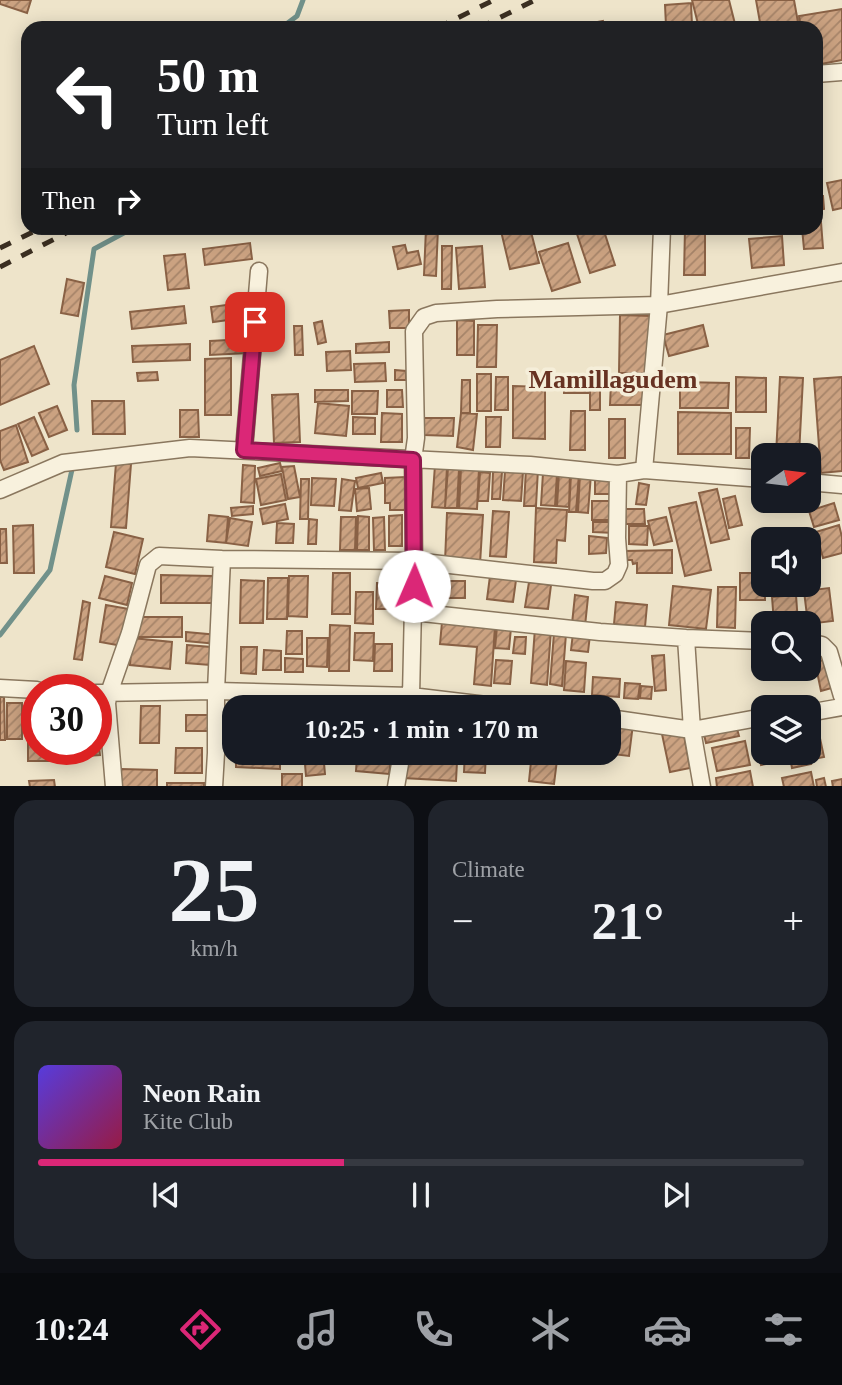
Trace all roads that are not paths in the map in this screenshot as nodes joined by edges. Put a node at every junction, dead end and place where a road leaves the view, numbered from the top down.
1 (842, 72) edge
2 (823, 73) edge
3 (662, 235) edge
4 (259, 271) dead end
5 (842, 272) edge
6 (659, 305) junction
7 (244, 450) junction
8 (413, 460) junction
9 (644, 470) junction
10 (618, 474) junction
11 (751, 478) edge
12 (821, 483) edge
13 (842, 485) edge
14 (0, 490) edge
15 (222, 559) junction
16 (414, 561) junction
17 (413, 612) junction
18 (687, 638) junction
19 (751, 641) edge
20 (821, 645) edge
21 (112, 674) edge
22 (0, 688) edge
23 (21, 689) edge
24 (216, 691) junction
25 (112, 693) edge
26 (294, 695) edge
27 (410, 695) edge
28 (842, 696) edge
29 (842, 707) edge
30 (821, 711) edge
31 (751, 719) edge
32 (621, 721) edge
33 (692, 730) junction
34 (112, 762) edge
35 (400, 765) edge
36 (114, 786) edge
37 (214, 786) edge
38 (396, 786) edge
39 (702, 786) edge

1 - 2 street
3 - 6 street
4 - 7 street
5 - 6 street
6 - 8 street
6 - 9 street
7 - 8 street
7 - 14 street
8 - 10 street
8 - 16 street
9 - 10 street
9 - 11 street
10 - 16 street
12 - 13 street
15 - 16 street
15 - 21 street
15 - 24 street
16 - 17 street
17 - 18 street
17 - 27 street
18 - 19 street
18 - 33 street
20 - 28 street
22 - 23 street
24 - 25 street
24 - 26 street
24 - 37 street
29 - 30 street
31 - 33 street
32 - 33 street
33 - 39 street
34 - 36 street
35 - 38 street

